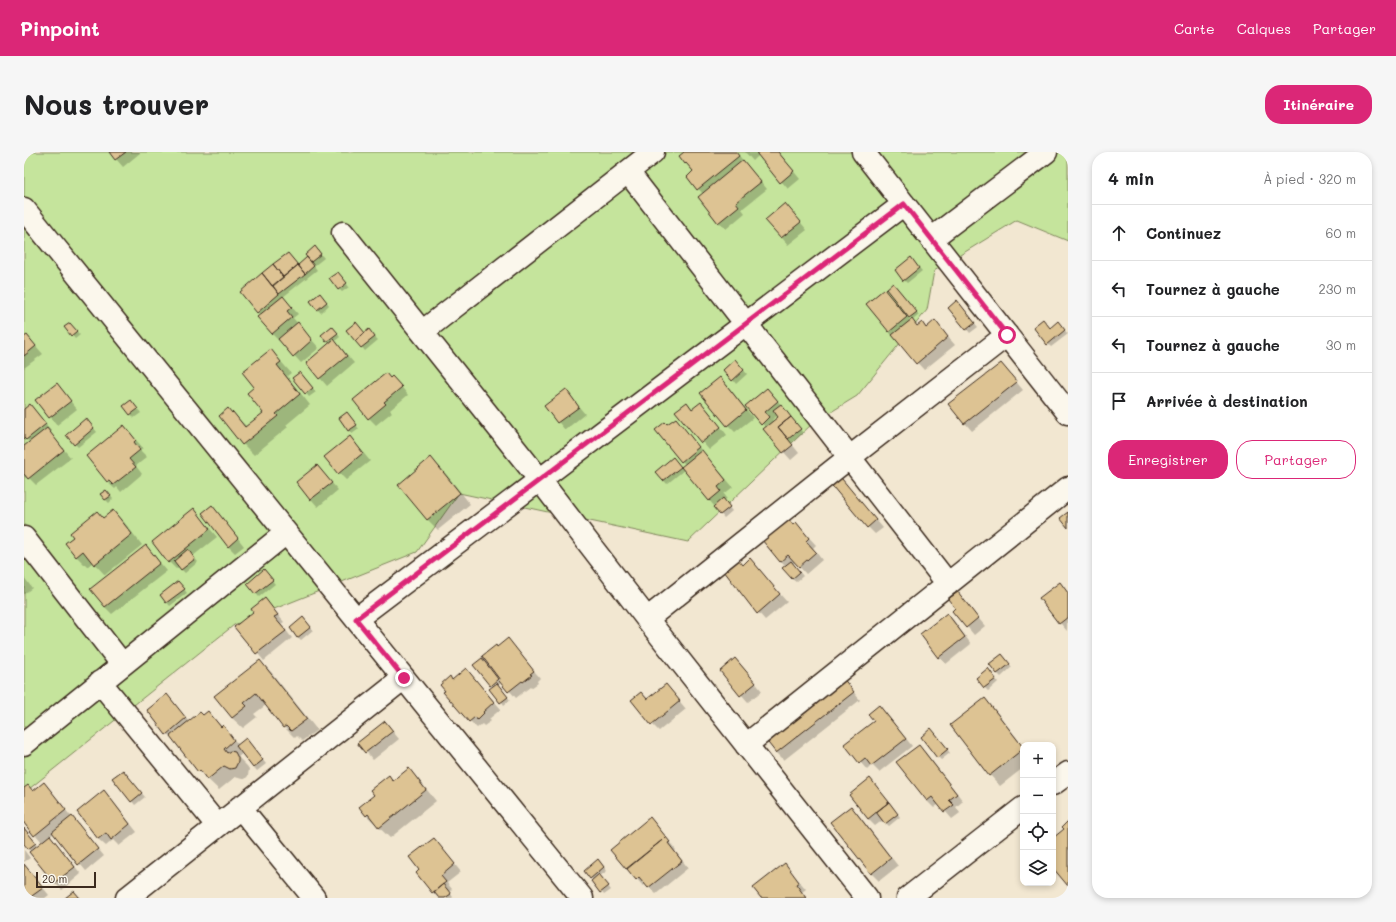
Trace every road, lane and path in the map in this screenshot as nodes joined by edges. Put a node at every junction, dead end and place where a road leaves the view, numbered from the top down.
1 (653, 152) edge
2 (863, 152) edge
3 (1046, 152) edge
4 (628, 172) junction
5 (904, 204) junction
6 (24, 209) edge
7 (343, 233) dead end
8 (931, 239) junction
9 (746, 324) junction
10 (422, 332) junction
11 (1007, 335) junction
12 (1068, 412) edge
13 (850, 457) junction
14 (540, 480) junction
15 (1068, 488) edge
16 (286, 532) junction
17 (24, 538) edge
18 (948, 584) junction
19 (356, 619) junction
20 (647, 619) junction
21 (122, 664) junction
22 (404, 678) junction
23 (100, 682) junction
24 (24, 744) edge
25 (746, 745) junction
26 (1068, 773) edge
27 (1056, 782) edge
28 (240, 807) junction
29 (1020, 810) edge
30 (217, 825) junction
31 (127, 898) edge
32 (314, 898) edge
33 (582, 898) edge
34 (867, 898) edge
35 (908, 898) edge

1 - 4 street
2 - 5 street
3 - 8 street
4 - 9 street
4 - 10 street
5 - 8 street
5 - 9 street
6 - 16 street
7 - 10 street
8 - 11 street
9 - 13 street
9 - 14 street
10 - 14 street
11 - 12 street
11 - 13 street
13 - 18 street
13 - 20 street
14 - 19 street
14 - 20 street
15 - 18 street
16 - 19 street
16 - 21 street
17 - 21 street
18 - 25 street
19 - 22 street
20 - 25 street
21 - 23 street
22 - 28 street
22 - 33 street
23 - 24 street
23 - 30 street
25 - 34 street
26 - 27 street
28 - 30 street
28 - 32 street
29 - 35 street
30 - 31 street

